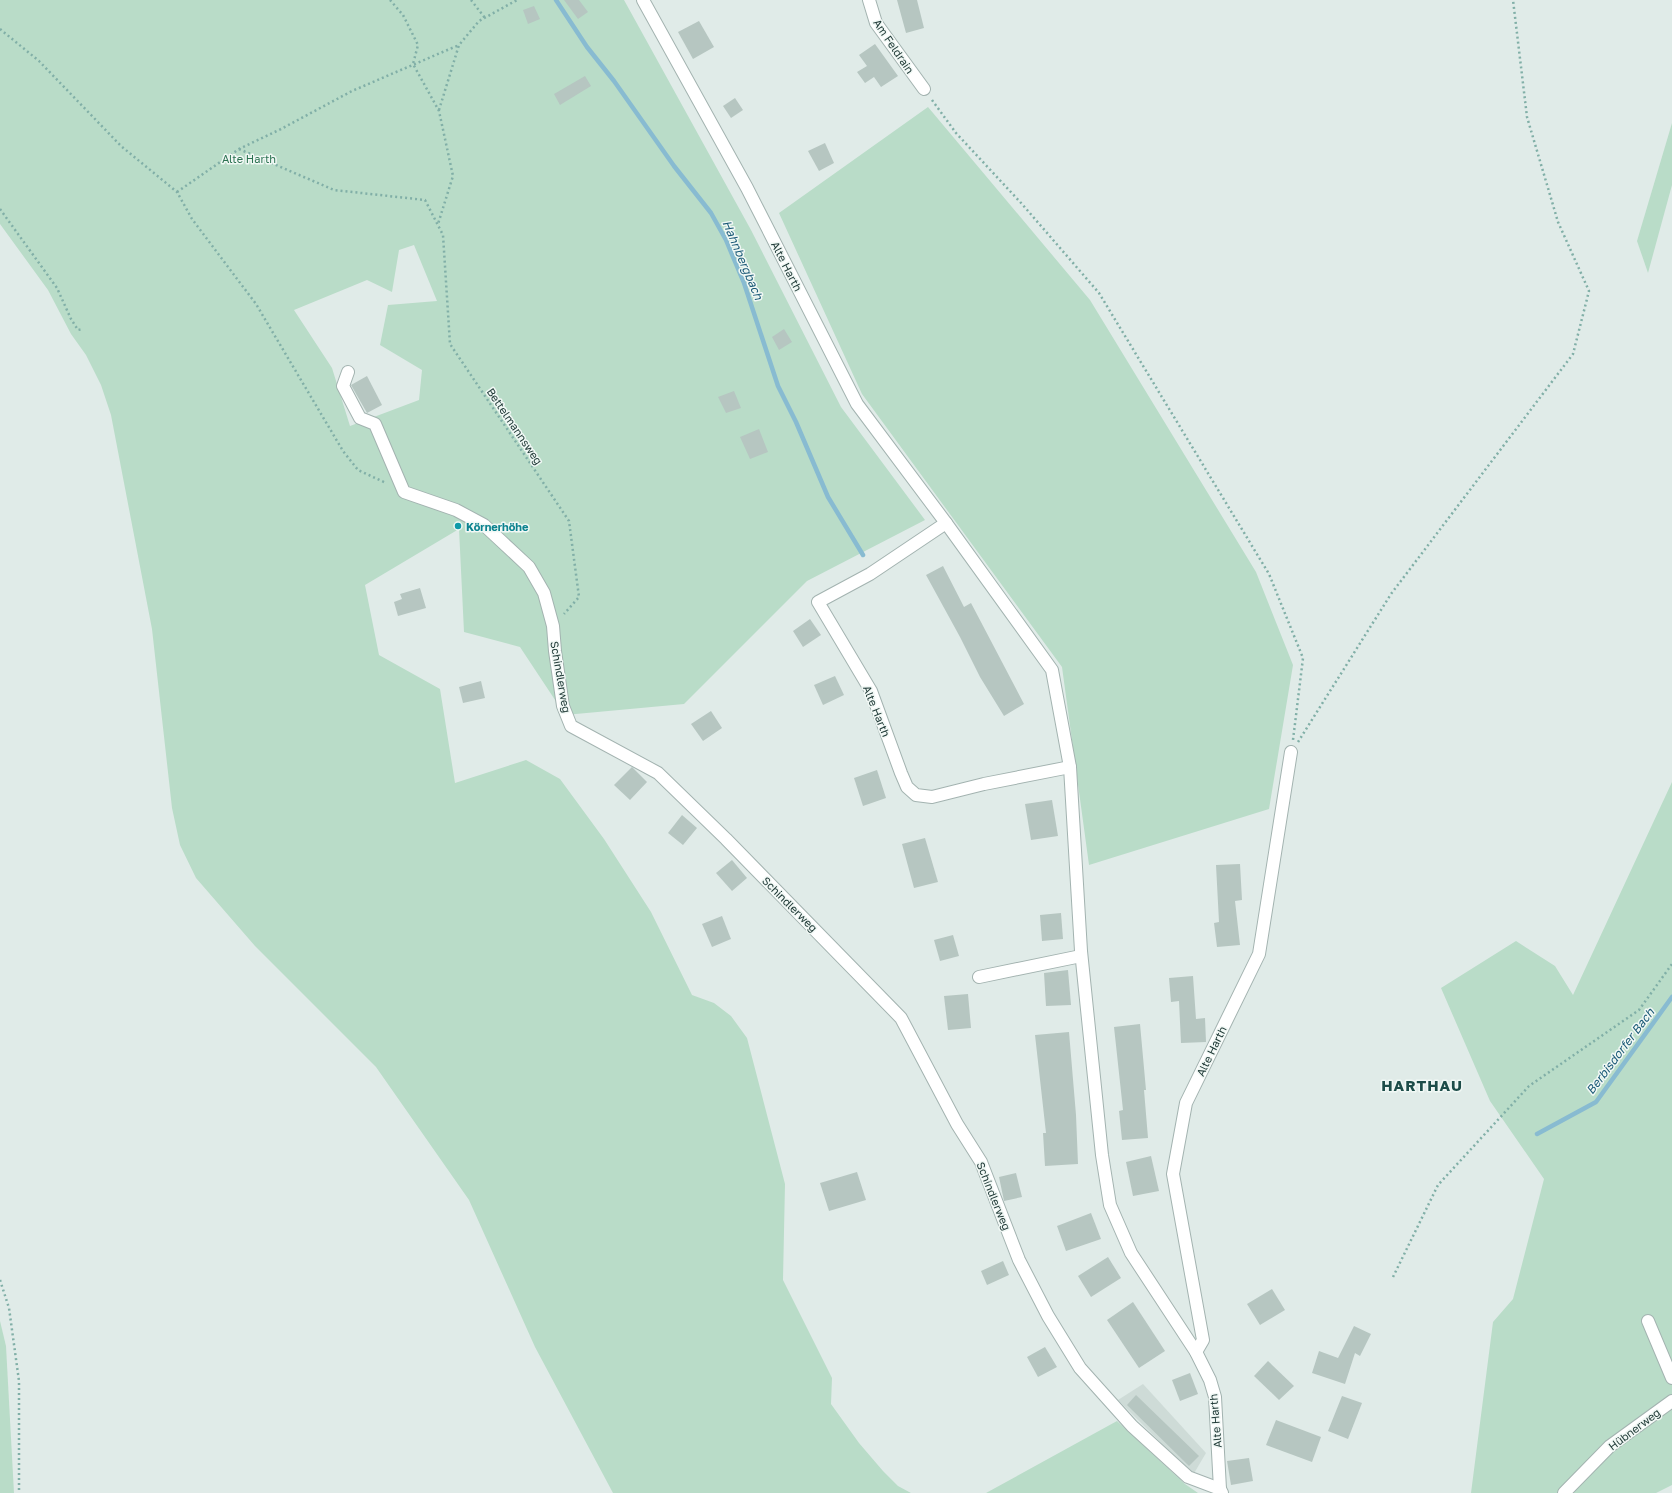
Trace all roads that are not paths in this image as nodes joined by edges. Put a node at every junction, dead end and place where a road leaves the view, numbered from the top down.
1 (643, 0) edge
2 (869, 0) edge
3 (924, 89) road end
4 (348, 372) dead end
5 (946, 523) junction
6 (1291, 752) road end
7 (1070, 767) junction
8 (1081, 956) junction
9 (979, 977) dead end
10 (1648, 1322) dead end
11 (1196, 1352) junction
12 (1672, 1378) edge
13 (1672, 1401) edge
14 (1221, 1491) edge
15 (1564, 1493) edge

1 - 5 street, Alte Harth
2 - 3 street, Am Feldrain
4 - 14 street, Schindlerweg
5 - 7 street, Alte Harth
5 - 7 street, Alte Harth
6 - 11 street, Alte Harth
7 - 8 street, Alte Harth
8 - 9 street
8 - 11 street, Alte Harth
10 - 12 street
11 - 14 street, Alte Harth
13 - 15 street, Hübnerweg

